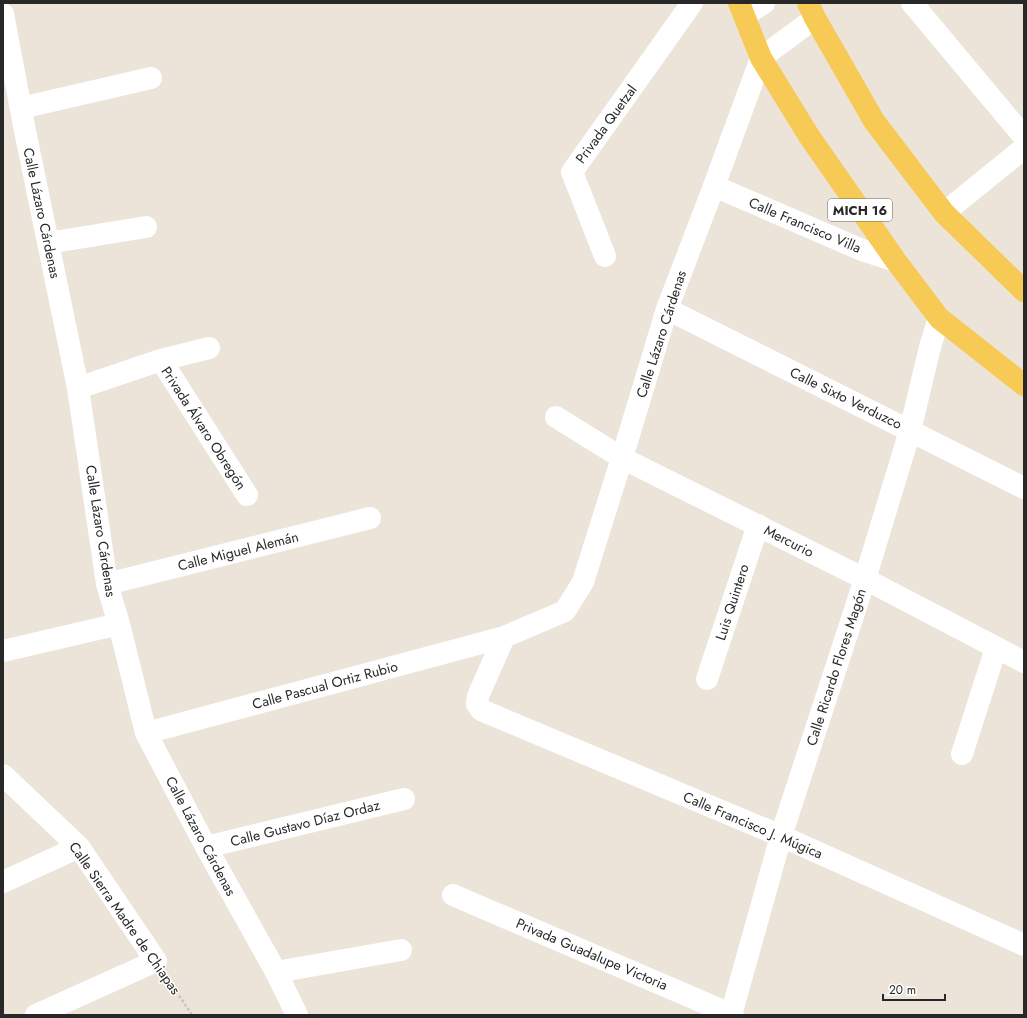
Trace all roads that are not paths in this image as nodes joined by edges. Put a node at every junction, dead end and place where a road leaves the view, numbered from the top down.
1 (692, 3) edge
2 (764, 3) edge
3 (912, 3) edge
4 (742, 9) edge
5 (812, 11) edge
6 (3, 14) edge
7 (761, 58) junction
8 (151, 78) dead end
9 (21, 108) junction
10 (1024, 137) edge
11 (1024, 148) edge
12 (714, 186) junction
13 (944, 213) junction
14 (146, 227) dead end
15 (48, 243) junction
16 (605, 256) dead end
17 (896, 261) junction
18 (1024, 290) edge
19 (667, 309) junction
20 (939, 318) junction
21 (209, 348) dead end
22 (161, 360) junction
23 (1024, 385) edge
24 (78, 388) junction
25 (556, 416) dead end
26 (910, 431) junction
27 (622, 458) junction
28 (1024, 488) edge
29 (247, 495) dead end
30 (370, 518) dead end
31 (758, 526) junction
32 (865, 580) junction
33 (107, 584) junction
34 (119, 624) junction
35 (504, 637) junction
36 (996, 648) junction
37 (3, 651) edge
38 (1024, 662) edge
39 (707, 679) dead end
40 (146, 733) junction
41 (962, 754) dead end
42 (3, 775) edge
43 (404, 799) dead end
44 (781, 836) junction
45 (79, 847) junction
46 (206, 847) junction
47 (3, 882) edge
48 (453, 895) dead end
49 (1024, 945) edge
50 (401, 950) dead end
51 (276, 972) junction
52 (40, 1014) edge
53 (297, 1015) edge
54 (732, 1015) edge

1 - 16 street, Privada Quetzal
2 - 4 street
3 - 10 street
4 - 7 main road, MICH 16
5 - 7 street
5 - 13 main road
6 - 9 street, Calle Lázaro Cárdenas
7 - 12 street, Calle Lázaro Cárdenas
7 - 17 main road, MICH 16
8 - 9 street
9 - 15 street, Calle Lázaro Cárdenas
11 - 13 street
12 - 17 street, Calle Francisco Villa
12 - 19 street, Calle Lázaro Cárdenas
13 - 18 main road
14 - 15 street
15 - 24 street, Calle Lázaro Cárdenas
17 - 20 main road, MICH 16
19 - 26 street, Calle Sixto Verduzco
19 - 27 street, Calle Lázaro Cárdenas
20 - 23 main road, MICH 16
20 - 26 street, Calle Ricardo Flores Magón
21 - 22 street
22 - 24 street
22 - 29 street, Privada Álvaro Obregón
24 - 33 street, Calle Lázaro Cárdenas
25 - 27 street, Mercurio
26 - 28 street, Calle Sixto Verduzco
26 - 32 street, Calle Ricardo Flores Magón
27 - 31 street, Mercurio
27 - 35 street, Calle Lázaro Cárdenas
30 - 33 street, Calle Miguel Alemán
31 - 32 street, Mercurio
31 - 39 street, Luis Quintero
32 - 36 street, Mercurio
32 - 44 street, Calle Ricardo Flores Magón
33 - 34 street, Calle Lázaro Cárdenas
34 - 37 street
34 - 40 street, Calle Lázaro Cárdenas
35 - 40 street, Calle Pascual Ortiz Rubio
35 - 44 street, Calle Francisco J. Múgica
36 - 38 street, Mercurio
36 - 41 street
40 - 46 street, Calle Lázaro Cárdenas
42 - 45 street, Calle Sierra Madre de Chiapas
43 - 46 street, Calle Gustavo Díaz Ordaz
44 - 49 street, Calle Francisco J. Múgica
44 - 54 street, Calle Ricardo Flores Magón
45 - 47 street
45 - 52 street, Calle Sierra Madre de Chiapas
46 - 51 street, Calle Lázaro Cárdenas
48 - 54 street, Privada Guadalupe Victoria
50 - 51 street
51 - 53 street, Calle Lázaro Cárdenas

